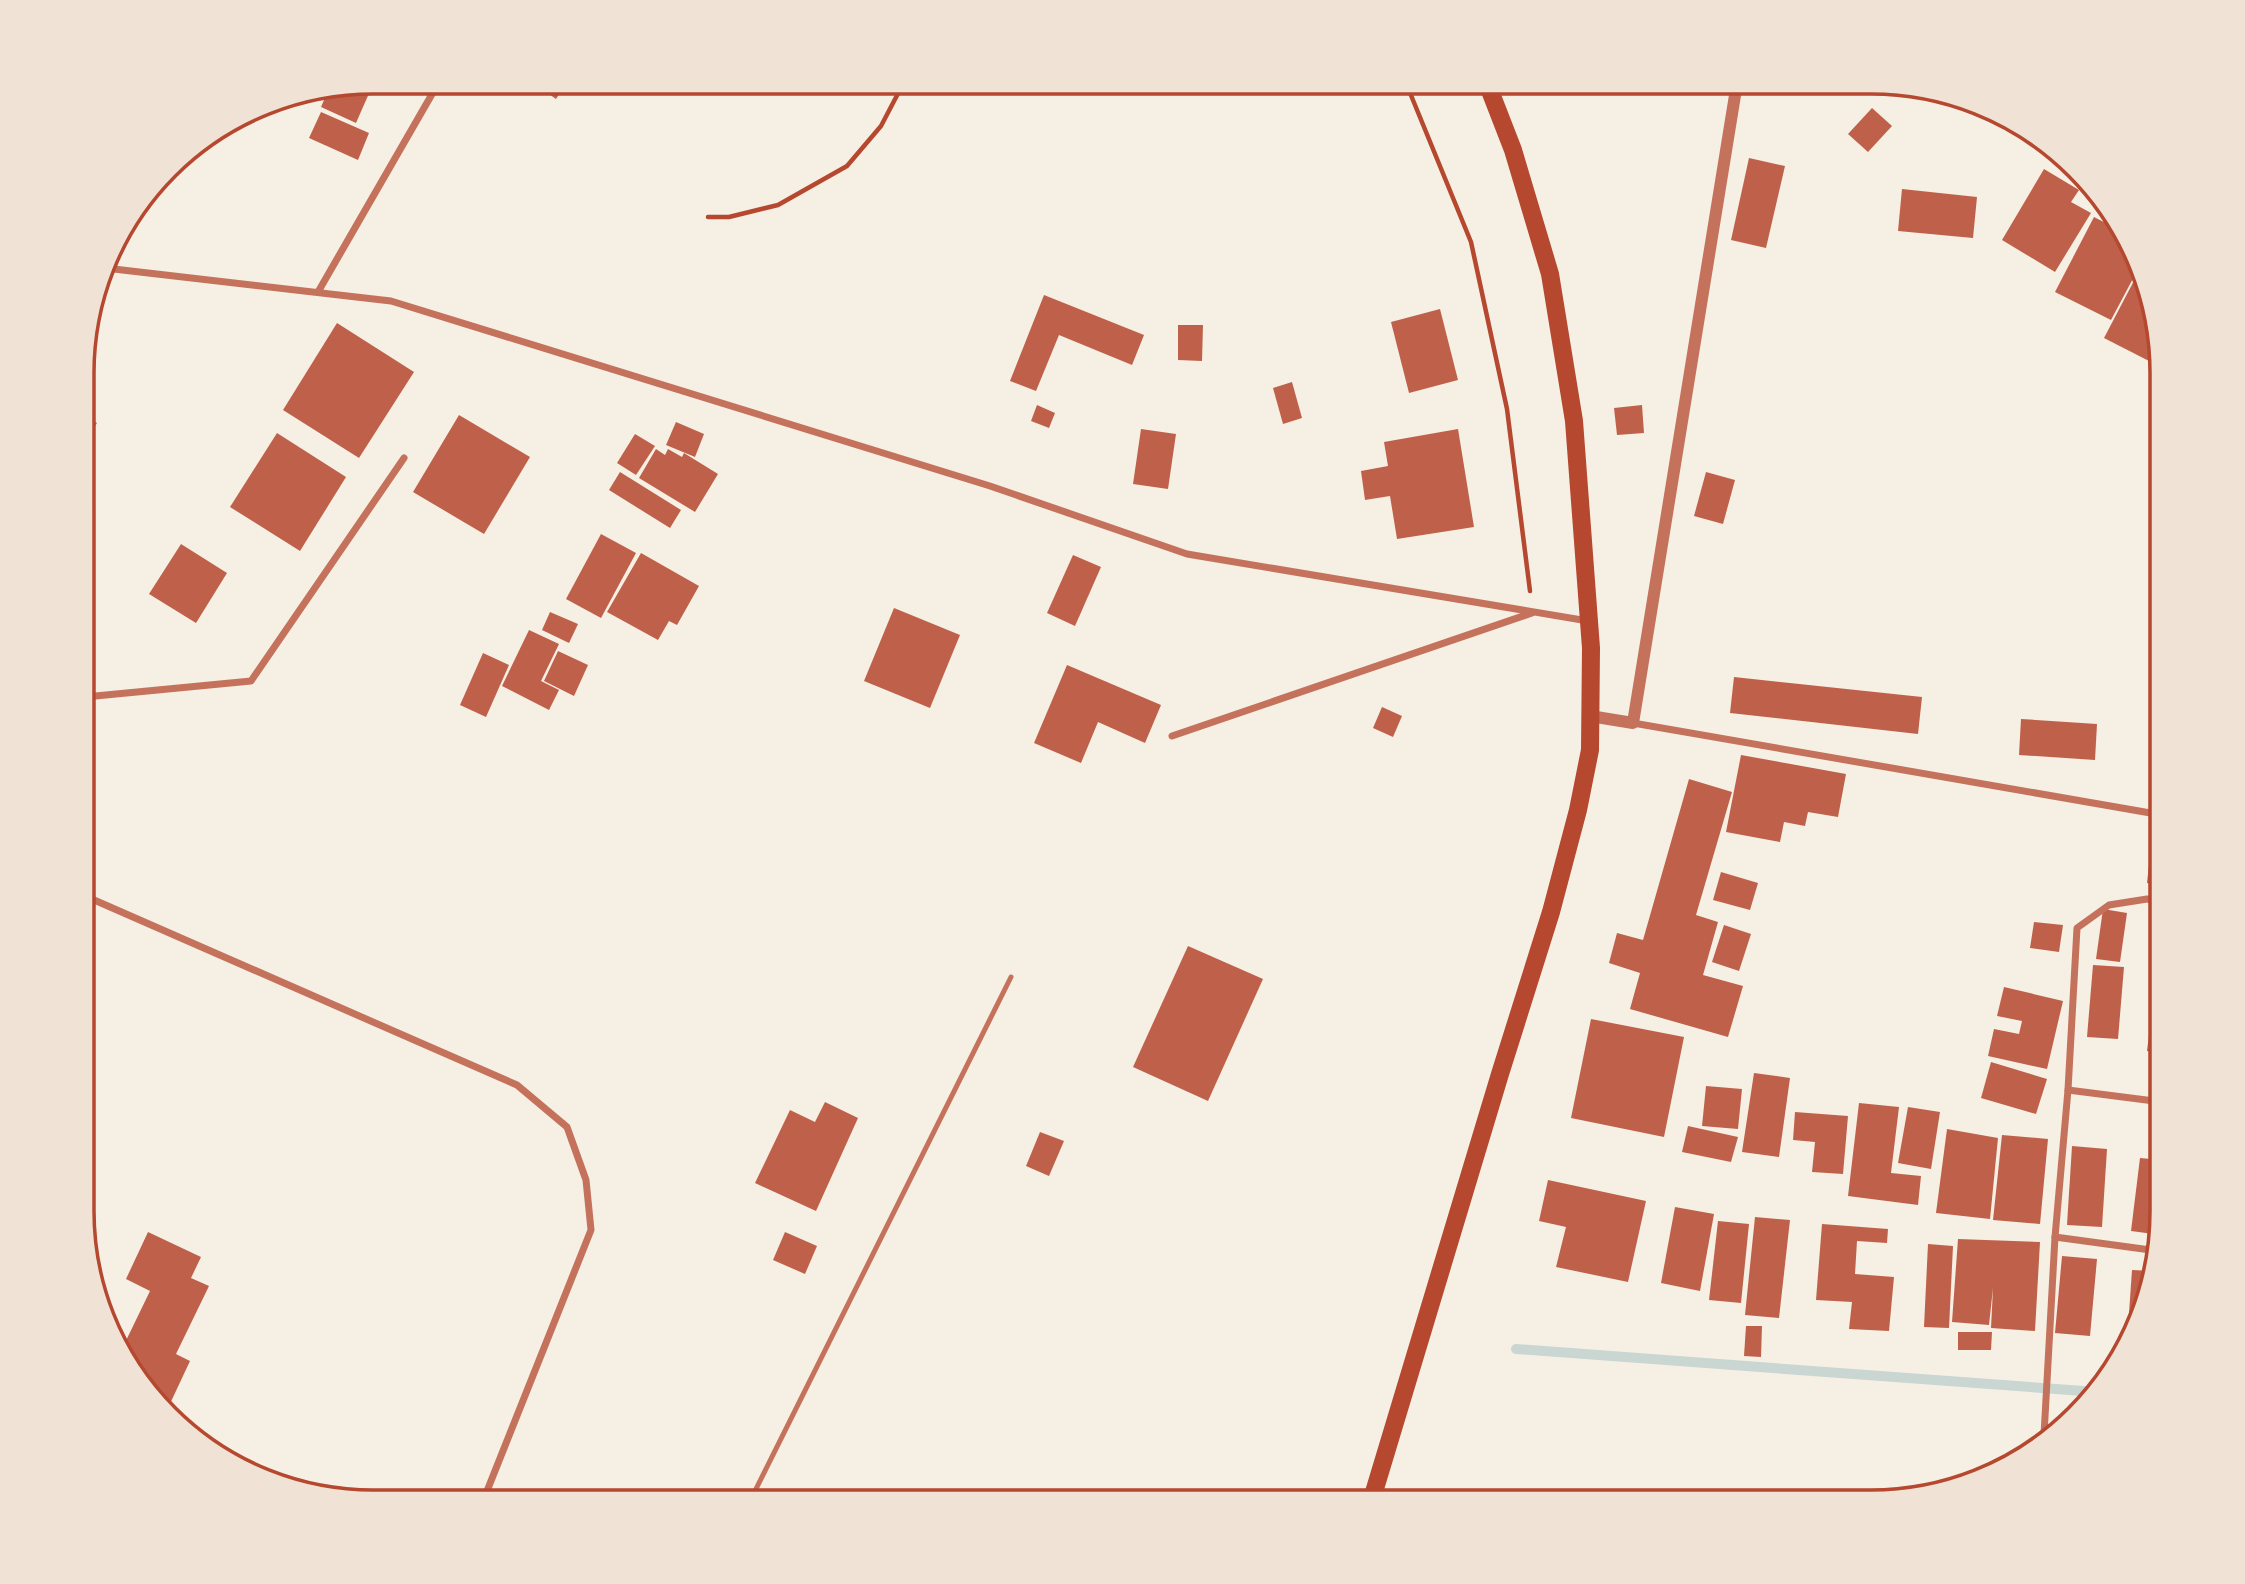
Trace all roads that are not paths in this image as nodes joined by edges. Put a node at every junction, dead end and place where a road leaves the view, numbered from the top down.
1 (432, 94) edge
2 (1491, 94) edge
3 (1735, 94) edge
4 (115, 269) edge
5 (318, 292) junction
6 (404, 458) dead end
7 (1533, 612) junction
8 (1589, 621) junction
9 (94, 696) edge
10 (1590, 716) junction
11 (1633, 723) junction
12 (1172, 736) dead end
13 (2151, 813) edge
14 (2151, 899) edge
15 (94, 900) edge
16 (1011, 977) dead end
17 (2068, 1090) junction
18 (2151, 1101) edge
19 (2054, 1237) junction
20 (2148, 1250) edge
21 (2046, 1424) junction
22 (2050, 1425) edge
23 (2046, 1428) edge
24 (487, 1490) edge
25 (755, 1490) edge
26 (1375, 1490) edge

1 - 5 street
2 - 8 main road
3 - 11 street
4 - 5 street
5 - 7 street
6 - 9 street
7 - 8 street
7 - 12 street
8 - 10 main road
10 - 11 street
10 - 26 main road
11 - 13 street
14 - 17 street
15 - 24 street
16 - 25 lane
17 - 18 street
17 - 19 street
19 - 20 street
19 - 21 street
21 - 22 street
21 - 23 street

